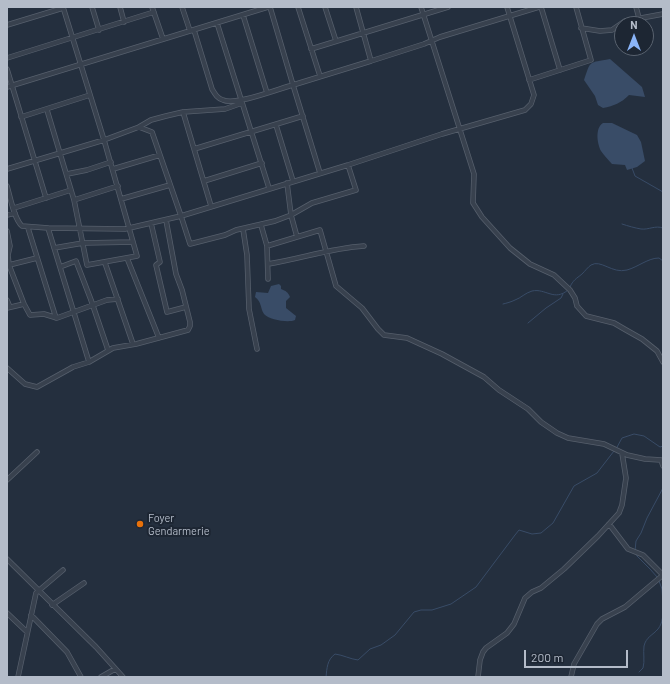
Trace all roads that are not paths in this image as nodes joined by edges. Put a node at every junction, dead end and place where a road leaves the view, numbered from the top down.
1 (92, 7) edge
2 (120, 7) edge
3 (152, 7) edge
4 (182, 7) edge
5 (269, 7) edge
6 (298, 7) edge
7 (325, 7) edge
8 (357, 7) edge
9 (421, 7) edge
10 (448, 7) edge
11 (507, 7) edge
12 (540, 7) edge
13 (576, 7) edge
14 (63, 8) edge
15 (154, 12) junction
16 (663, 14) edge
17 (243, 15) junction
18 (423, 15) junction
19 (510, 16) junction
20 (651, 16) edge
21 (124, 22) junction
22 (217, 23) junction
23 (7, 25) edge
24 (582, 28) junction
25 (614, 29) edge
26 (99, 30) junction
27 (192, 30) junction
28 (363, 32) junction
29 (72, 38) junction
30 (163, 39) junction
31 (336, 41) junction
32 (431, 41) junction
33 (311, 49) junction
34 (7, 58) edge
35 (371, 61) junction
36 (80, 66) junction
37 (7, 69) edge
38 (560, 70) junction
39 (320, 76) junction
40 (529, 80) junction
41 (293, 85) junction
42 (9, 87) edge
43 (267, 93) junction
44 (90, 95) junction
45 (242, 102) junction
46 (47, 110) junction
47 (183, 112) junction
48 (21, 116) junction
49 (303, 116) junction
50 (276, 125) junction
51 (139, 127) junction
52 (459, 129) junction
53 (251, 133) junction
54 (104, 140) junction
55 (194, 149) junction
56 (60, 153) junction
57 (160, 155) junction
58 (35, 161) junction
59 (110, 162) junction
60 (262, 163) junction
61 (348, 165) junction
62 (7, 169) edge
63 (113, 170) junction
64 (320, 173) junction
65 (67, 174) junction
66 (204, 181) junction
67 (293, 181) junction
68 (287, 183) junction
69 (170, 185) junction
70 (7, 186) edge
71 (118, 186) junction
72 (269, 188) junction
73 (71, 190) junction
74 (46, 198) junction
75 (121, 199) junction
76 (74, 200) junction
77 (211, 206) junction
78 (14, 210) junction
79 (7, 215) edge
80 (291, 215) junction
81 (182, 216) junction
82 (166, 220) junction
83 (151, 223) junction
84 (261, 225) junction
85 (28, 228) junction
86 (48, 228) junction
87 (80, 228) junction
88 (130, 229) junction
89 (243, 229) junction
90 (7, 232) edge
91 (297, 237) junction
92 (133, 242) junction
93 (83, 243) junction
94 (267, 246) junction
95 (364, 246) dead end
96 (54, 248) junction
97 (326, 251) junction
98 (38, 258) junction
99 (127, 258) junction
100 (105, 263) junction
101 (268, 264) junction
102 (10, 265) junction
103 (60, 267) junction
104 (268, 279) dead end
105 (118, 299) junction
106 (7, 300) edge
107 (24, 304) junction
108 (93, 305) junction
109 (9, 307) edge
110 (186, 307) junction
111 (74, 311) junction
112 (56, 318) junction
113 (159, 338) junction
114 (133, 344) junction
115 (108, 350) junction
116 (257, 350) dead end
117 (89, 362) junction
118 (663, 362) edge
119 (7, 368) edge
120 (37, 452) dead end
121 (622, 453) junction
122 (662, 460) edge
123 (663, 466) edge
124 (7, 480) edge
125 (608, 524) junction
126 (7, 560) edge
127 (63, 570) dead end
128 (663, 575) edge
129 (84, 583) dead end
130 (38, 591) junction
131 (52, 605) junction
132 (7, 613) edge
133 (31, 615) junction
134 (27, 632) junction
135 (115, 669) junction
136 (18, 677) edge
137 (81, 677) edge
138 (101, 677) edge
139 (123, 677) edge
140 (478, 677) edge
141 (571, 677) edge

1 - 26 street
2 - 21 street
3 - 15 street
4 - 27 street
5 - 17 street
5 - 41 street
6 - 33 street
7 - 31 street
8 - 28 street
9 - 18 street
10 - 18 street
11 - 19 street
12 - 19 street
12 - 38 street
13 - 24 street
14 - 23 street
14 - 29 street
15 - 21 street
15 - 30 street
16 - 20 street
17 - 22 street
17 - 43 street
18 - 28 street
18 - 32 street
19 - 32 street
19 - 40 street
21 - 26 street
22 - 27 street
22 - 45 street
24 - 25 street
24 - 38 street
26 - 29 street
27 - 30 street
27 - 45 street
28 - 31 street
28 - 35 street
29 - 34 street
29 - 36 street
30 - 36 street
31 - 33 street
32 - 35 street
32 - 52 street
33 - 39 street
35 - 39 street
36 - 42 street
36 - 44 street
37 - 42 street
38 - 40 street
39 - 41 street
40 - 52 street
41 - 43 street
41 - 49 street
42 - 48 street
43 - 45 street
44 - 46 street
44 - 54 street
45 - 47 street
45 - 53 street
46 - 48 street
46 - 56 street
47 - 51 street
47 - 55 street
48 - 58 street
49 - 50 street
49 - 64 street
50 - 53 street
50 - 67 street
51 - 54 street
51 - 57 street
52 - 61 street
52 - 118 street
53 - 55 street
53 - 60 street
54 - 56 street
54 - 59 street
55 - 66 street
56 - 58 street
56 - 65 street
57 - 63 street
57 - 69 street
58 - 62 street
58 - 74 street
59 - 63 street
59 - 65 street
60 - 66 street
60 - 72 street
61 - 64 street
61 - 80 street
63 - 71 street
64 - 67 street
65 - 73 street
66 - 77 street
67 - 68 street
68 - 72 street
68 - 80 street
69 - 75 street
69 - 81 street
70 - 78 street
71 - 75 street
71 - 76 street
72 - 77 street
73 - 74 street
73 - 76 street
74 - 78 street
75 - 88 street
76 - 87 street
77 - 81 street
78 - 79 street
78 - 85 street
80 - 84 street
80 - 91 street
81 - 82 street
81 - 89 street
82 - 83 street
82 - 110 street
83 - 88 street
83 - 110 street
84 - 89 street
84 - 94 street
85 - 86 street
85 - 98 street
86 - 87 street
86 - 96 street
87 - 88 street
87 - 93 street
88 - 92 street
89 - 116 street
90 - 102 street
91 - 94 street
91 - 97 street
92 - 93 street
92 - 99 street
93 - 96 street
93 - 100 street
94 - 101 street
95 - 97 street
96 - 103 street
97 - 101 street
97 - 121 street
98 - 102 street
98 - 112 street
99 - 100 street
99 - 113 street
100 - 105 street
101 - 104 street
102 - 107 street
103 - 108 street
103 - 111 street
105 - 108 street
105 - 114 street
106 - 109 street
107 - 109 street
107 - 112 street
108 - 111 street
108 - 115 street
110 - 113 street
111 - 112 street
111 - 117 street
113 - 114 street
114 - 115 street
115 - 117 street
117 - 119 street
120 - 124 street
121 - 122 street
121 - 125 street
122 - 123 street
125 - 128 street
125 - 140 street
126 - 130 street
127 - 130 street
128 - 141 street
129 - 131 street
130 - 131 street
130 - 133 street
131 - 135 street
132 - 134 street
133 - 134 street
133 - 137 street
134 - 136 street
135 - 138 street
135 - 139 street

